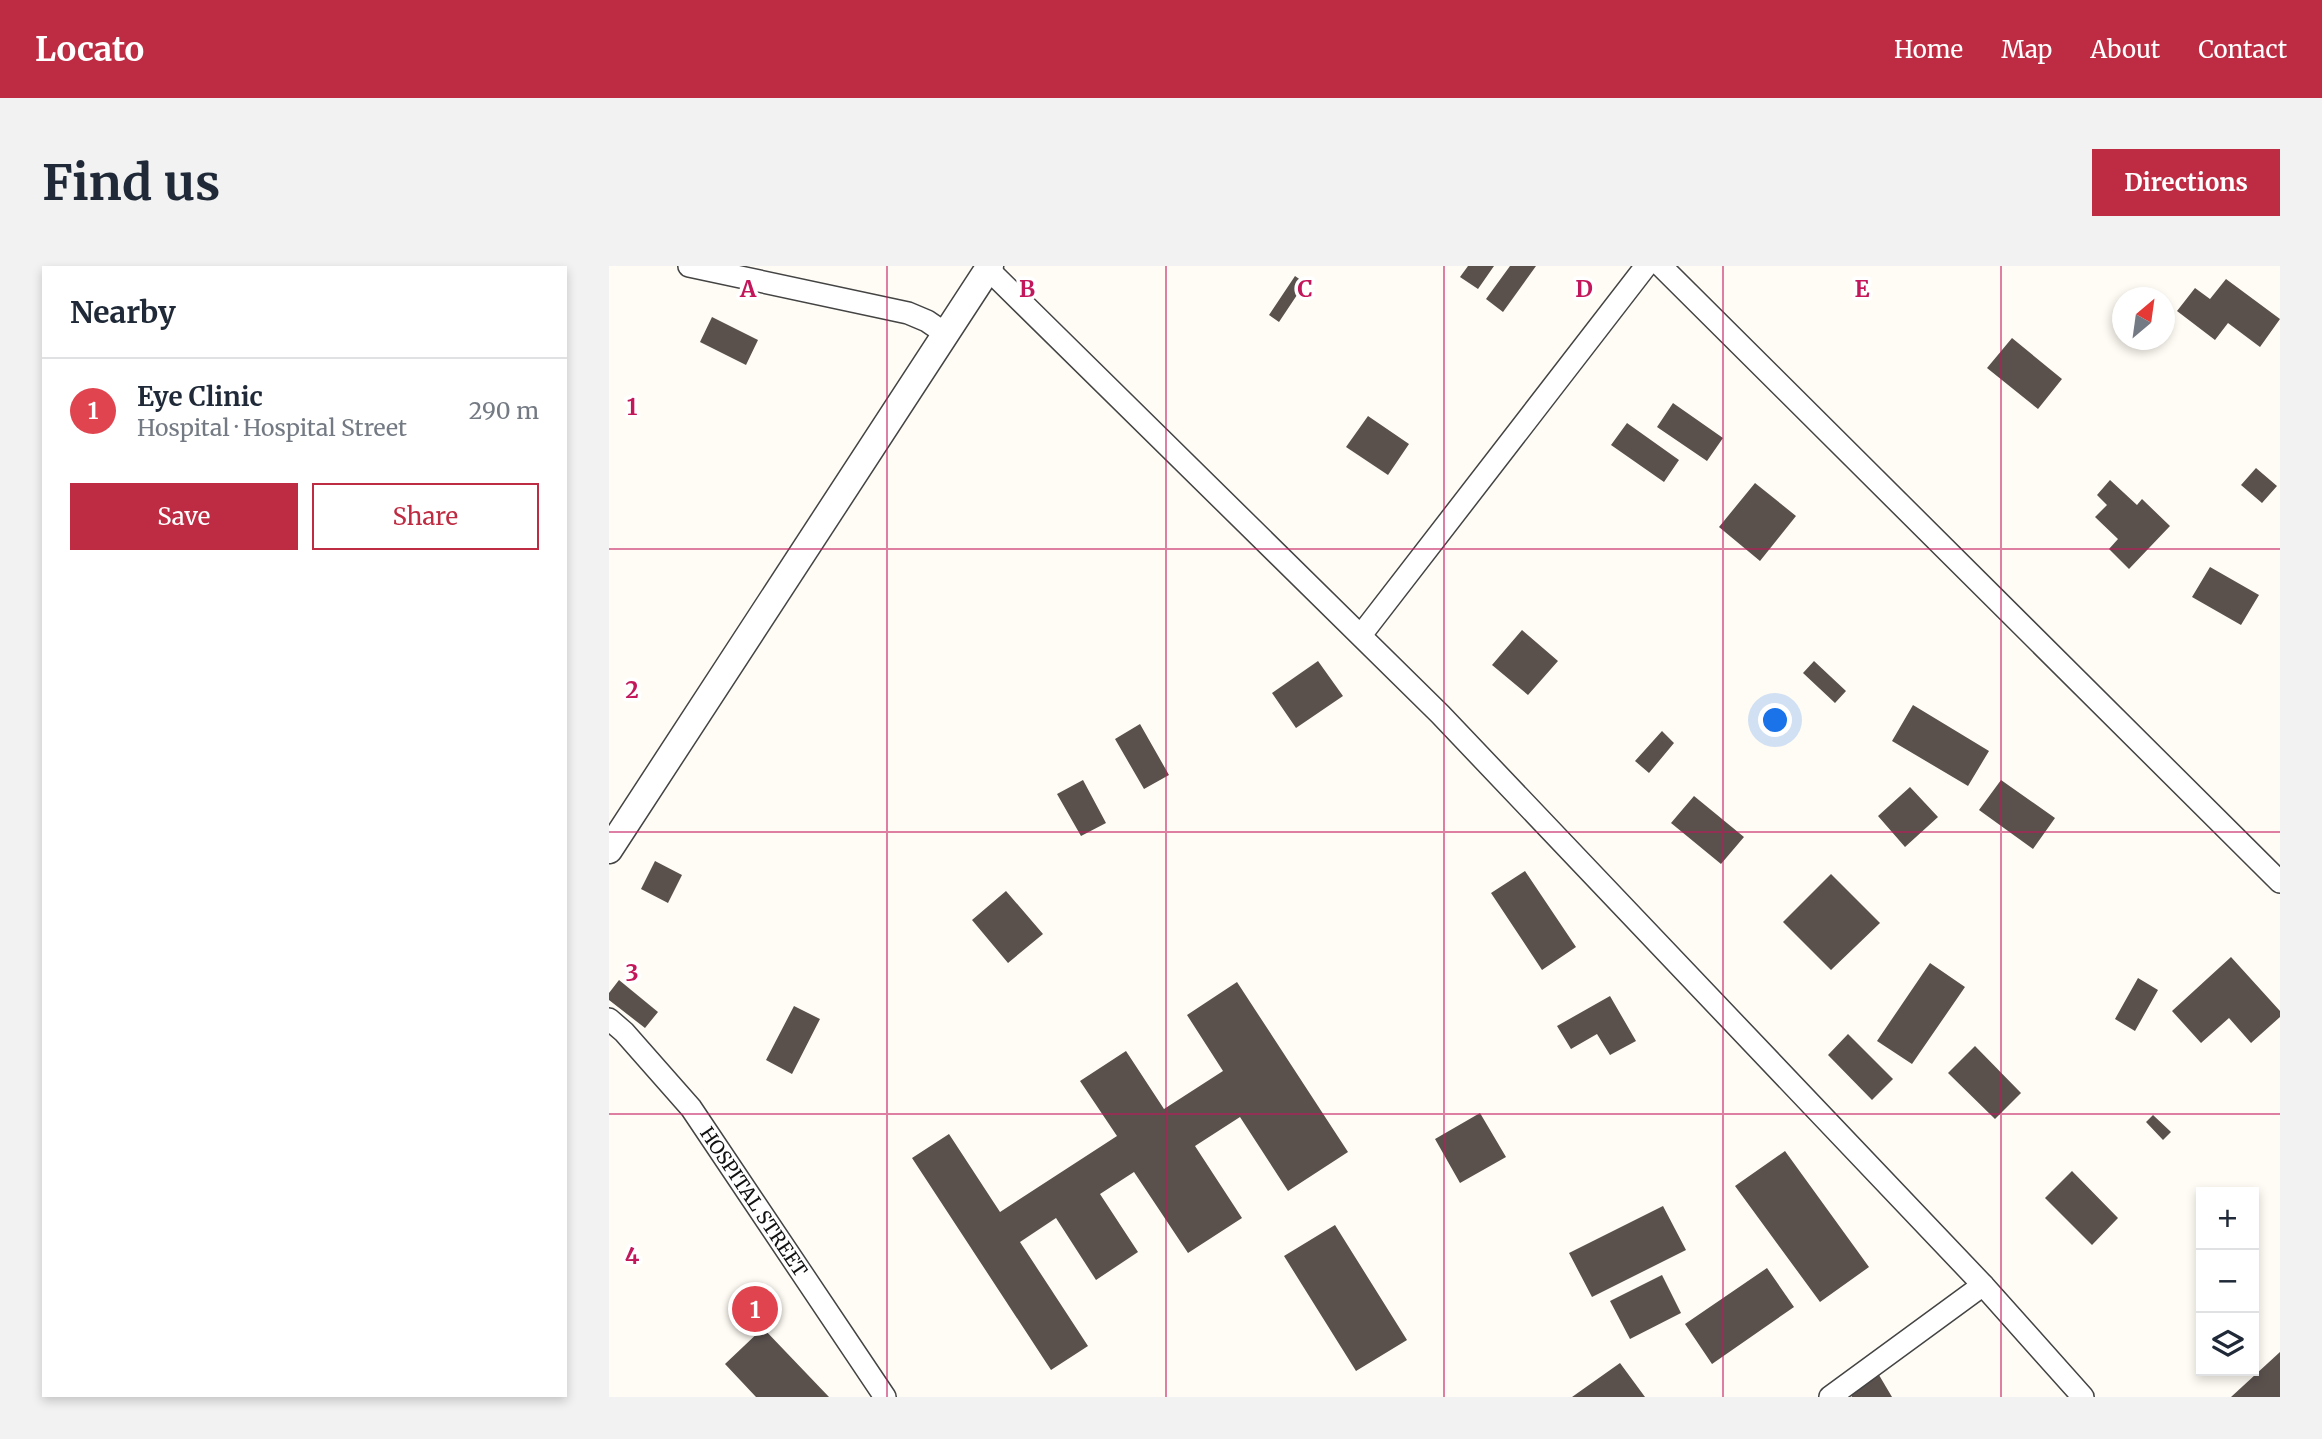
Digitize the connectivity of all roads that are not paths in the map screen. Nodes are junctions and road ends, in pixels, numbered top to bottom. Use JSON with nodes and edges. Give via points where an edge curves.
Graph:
{"nodes":[{"id":1,"x":689,"y":266,"type":"edge"},
{"id":2,"x":1646,"y":266,"type":"edge"},
{"id":3,"x":1661,"y":266,"type":"edge"},
{"id":4,"x":989,"y":268,"type":"edge"},
{"id":5,"x":946,"y":334,"type":"junction"},
{"id":6,"x":1361,"y":635,"type":"junction"},
{"id":7,"x":609,"y":850,"type":"edge"},
{"id":8,"x":2280,"y":882,"type":"edge"},
{"id":9,"x":609,"y":1019,"type":"edge"},
{"id":10,"x":1983,"y":1285,"type":"junction"},
{"id":11,"x":885,"y":1397,"type":"edge"},
{"id":12,"x":1830,"y":1397,"type":"edge"},
{"id":13,"x":2083,"y":1397,"type":"edge"}],
"edges":[{"from":1,"to":5,"type":"street","via":[[908,313]]},
{"from":2,"to":6,"type":"street"},
{"from":3,"to":8,"type":"street"},
{"from":4,"to":5,"type":"street"},
{"from":4,"to":6,"type":"street"},
{"from":5,"to":7,"type":"street"},
{"from":6,"to":10,"type":"street"},
{"from":9,"to":11,"type":"street","name":"HOSPITAL STREET","via":[[691,1108]]},
{"from":10,"to":12,"type":"street"},
{"from":10,"to":13,"type":"street"}]}
